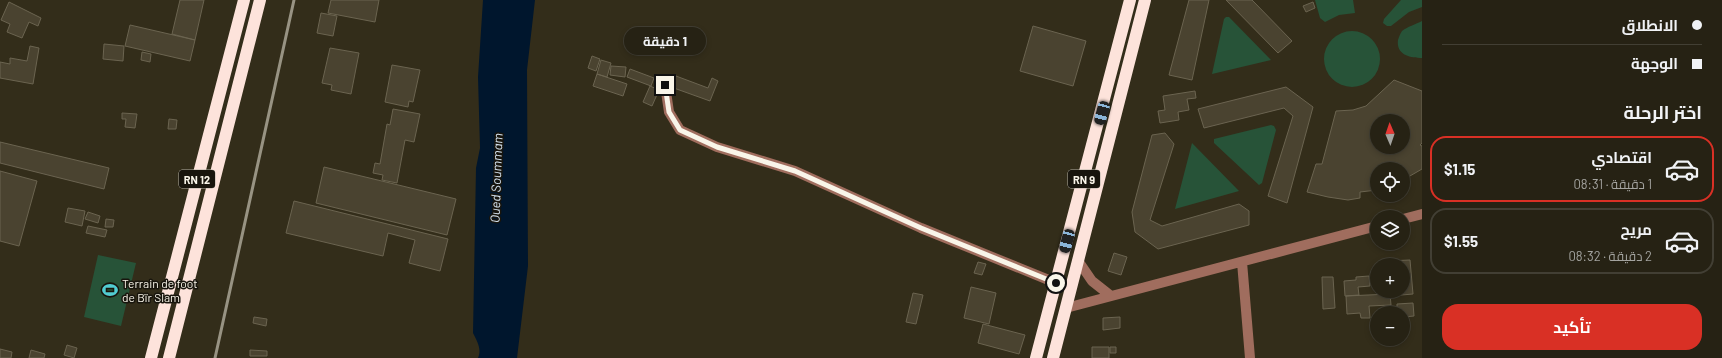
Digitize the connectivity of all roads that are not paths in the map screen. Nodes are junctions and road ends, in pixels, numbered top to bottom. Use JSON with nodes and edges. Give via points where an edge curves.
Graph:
{"nodes":[{"id":1,"x":244,"y":0,"type":"edge"},
{"id":2,"x":260,"y":0,"type":"edge"},
{"id":3,"x":1130,"y":0,"type":"edge"},
{"id":4,"x":1146,"y":0,"type":"edge"},
{"id":5,"x":665,"y":85,"type":"dead end"},
{"id":6,"x":1422,"y":214,"type":"edge"},
{"id":7,"x":1410,"y":217,"type":"edge"},
{"id":8,"x":1370,"y":228,"type":"edge"},
{"id":9,"x":1078,"y":262,"type":"junction"},
{"id":10,"x":1242,"y":262,"type":"junction"},
{"id":11,"x":1056,"y":283,"type":"junction"},
{"id":12,"x":1111,"y":296,"type":"junction"},
{"id":13,"x":1066,"y":308,"type":"junction"},
{"id":14,"x":151,"y":358,"type":"edge"},
{"id":15,"x":169,"y":358,"type":"edge"},
{"id":16,"x":1036,"y":358,"type":"edge"},
{"id":17,"x":1053,"y":358,"type":"edge"},
{"id":18,"x":1250,"y":358,"type":"edge"}],
"edges":[{"from":1,"to":14,"type":"highway","number":"RN 12"},
{"from":2,"to":15,"type":"highway","number":"RN 12"},
{"from":3,"to":11,"type":"highway","number":"RN 9"},
{"from":4,"to":9,"type":"highway","number":"RN 9"},
{"from":5,"to":11,"type":"street","via":[[669,112],[680,130],[717,147],[795,171],[921,228]]},
{"from":6,"to":7,"type":"street"},
{"from":8,"to":10,"type":"street"},
{"from":9,"to":12,"type":"street","via":[[1092,281]]},
{"from":9,"to":13,"type":"highway","number":"RN 9"},
{"from":10,"to":12,"type":"street"},
{"from":10,"to":18,"type":"street"},
{"from":11,"to":16,"type":"highway","number":"RN 9"},
{"from":12,"to":13,"type":"street"},
{"from":13,"to":17,"type":"highway","number":"RN 9"}]}
